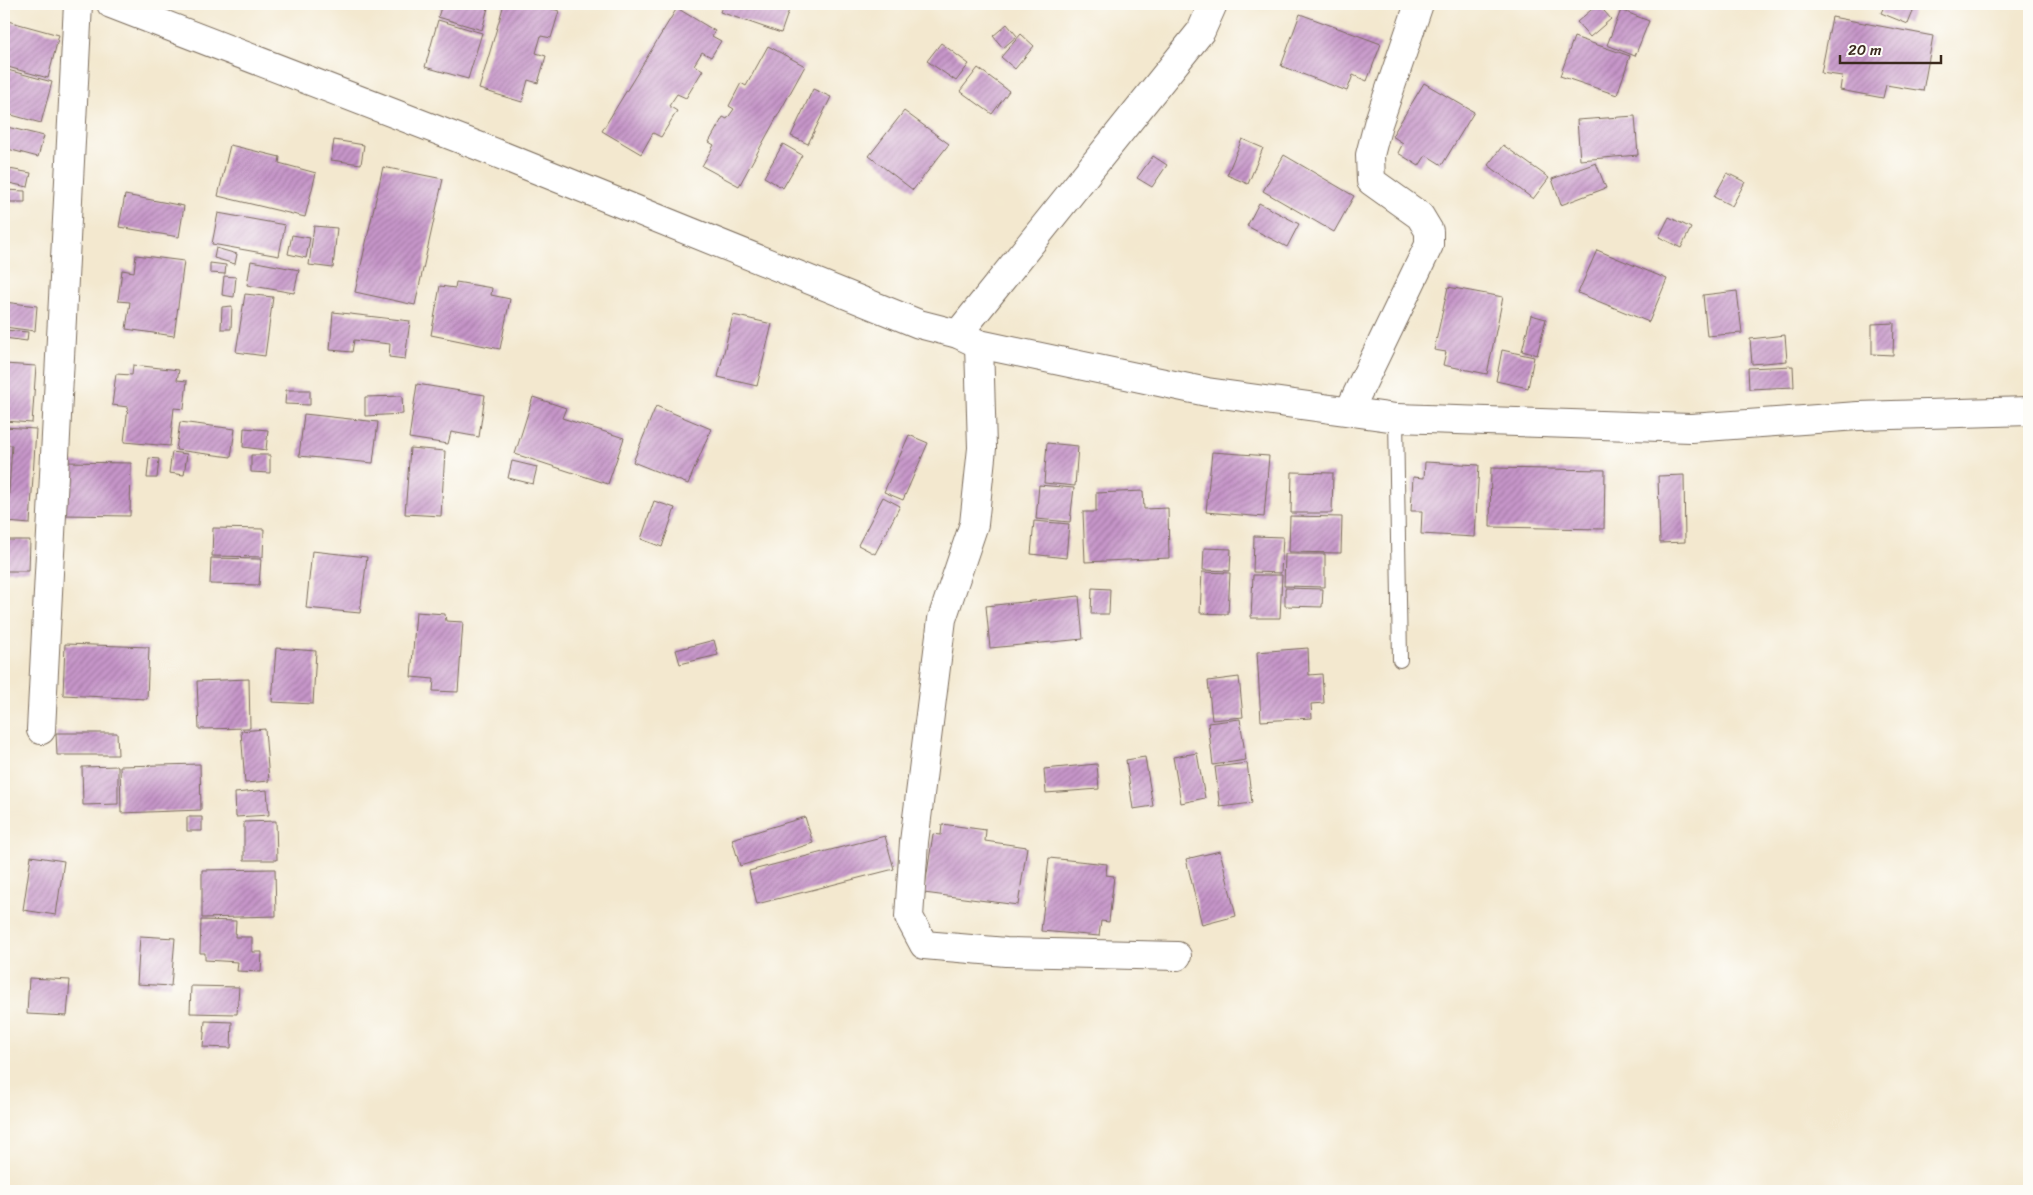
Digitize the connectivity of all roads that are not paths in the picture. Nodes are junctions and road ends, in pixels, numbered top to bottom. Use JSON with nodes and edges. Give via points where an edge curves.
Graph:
{"nodes":[{"id":1,"x":78,"y":4,"type":"edge"},
{"id":2,"x":111,"y":4,"type":"edge"},
{"id":3,"x":1213,"y":4,"type":"edge"},
{"id":4,"x":1418,"y":4,"type":"edge"},
{"id":5,"x":968,"y":339,"type":"junction"},
{"id":6,"x":1349,"y":412,"type":"junction"},
{"id":7,"x":2029,"y":412,"type":"edge"},
{"id":8,"x":1396,"y":418,"type":"junction"},
{"id":9,"x":1400,"y":660,"type":"dead end"},
{"id":10,"x":41,"y":730,"type":"dead end"},
{"id":11,"x":1177,"y":956,"type":"dead end"}],
"edges":[{"from":1,"to":10,"type":"street"},
{"from":2,"to":5,"type":"street","via":[[482,147],[919,324]]},
{"from":3,"to":5,"type":"street","via":[[1201,31]]},
{"from":4,"to":6,"type":"street","via":[[1378,124],[1370,155],[1371,181],[1420,216],[1429,231],[1429,245]]},
{"from":5,"to":6,"type":"street","via":[[1207,392]]},
{"from":5,"to":11,"type":"street","via":[[982,448],[974,524],[942,620],[914,842],[909,917],[924,945],[1006,952]]},
{"from":6,"to":8,"type":"street"},
{"from":7,"to":8,"type":"street","via":[[1858,416],[1691,428]]},
{"from":8,"to":9,"type":"lane"}]}
